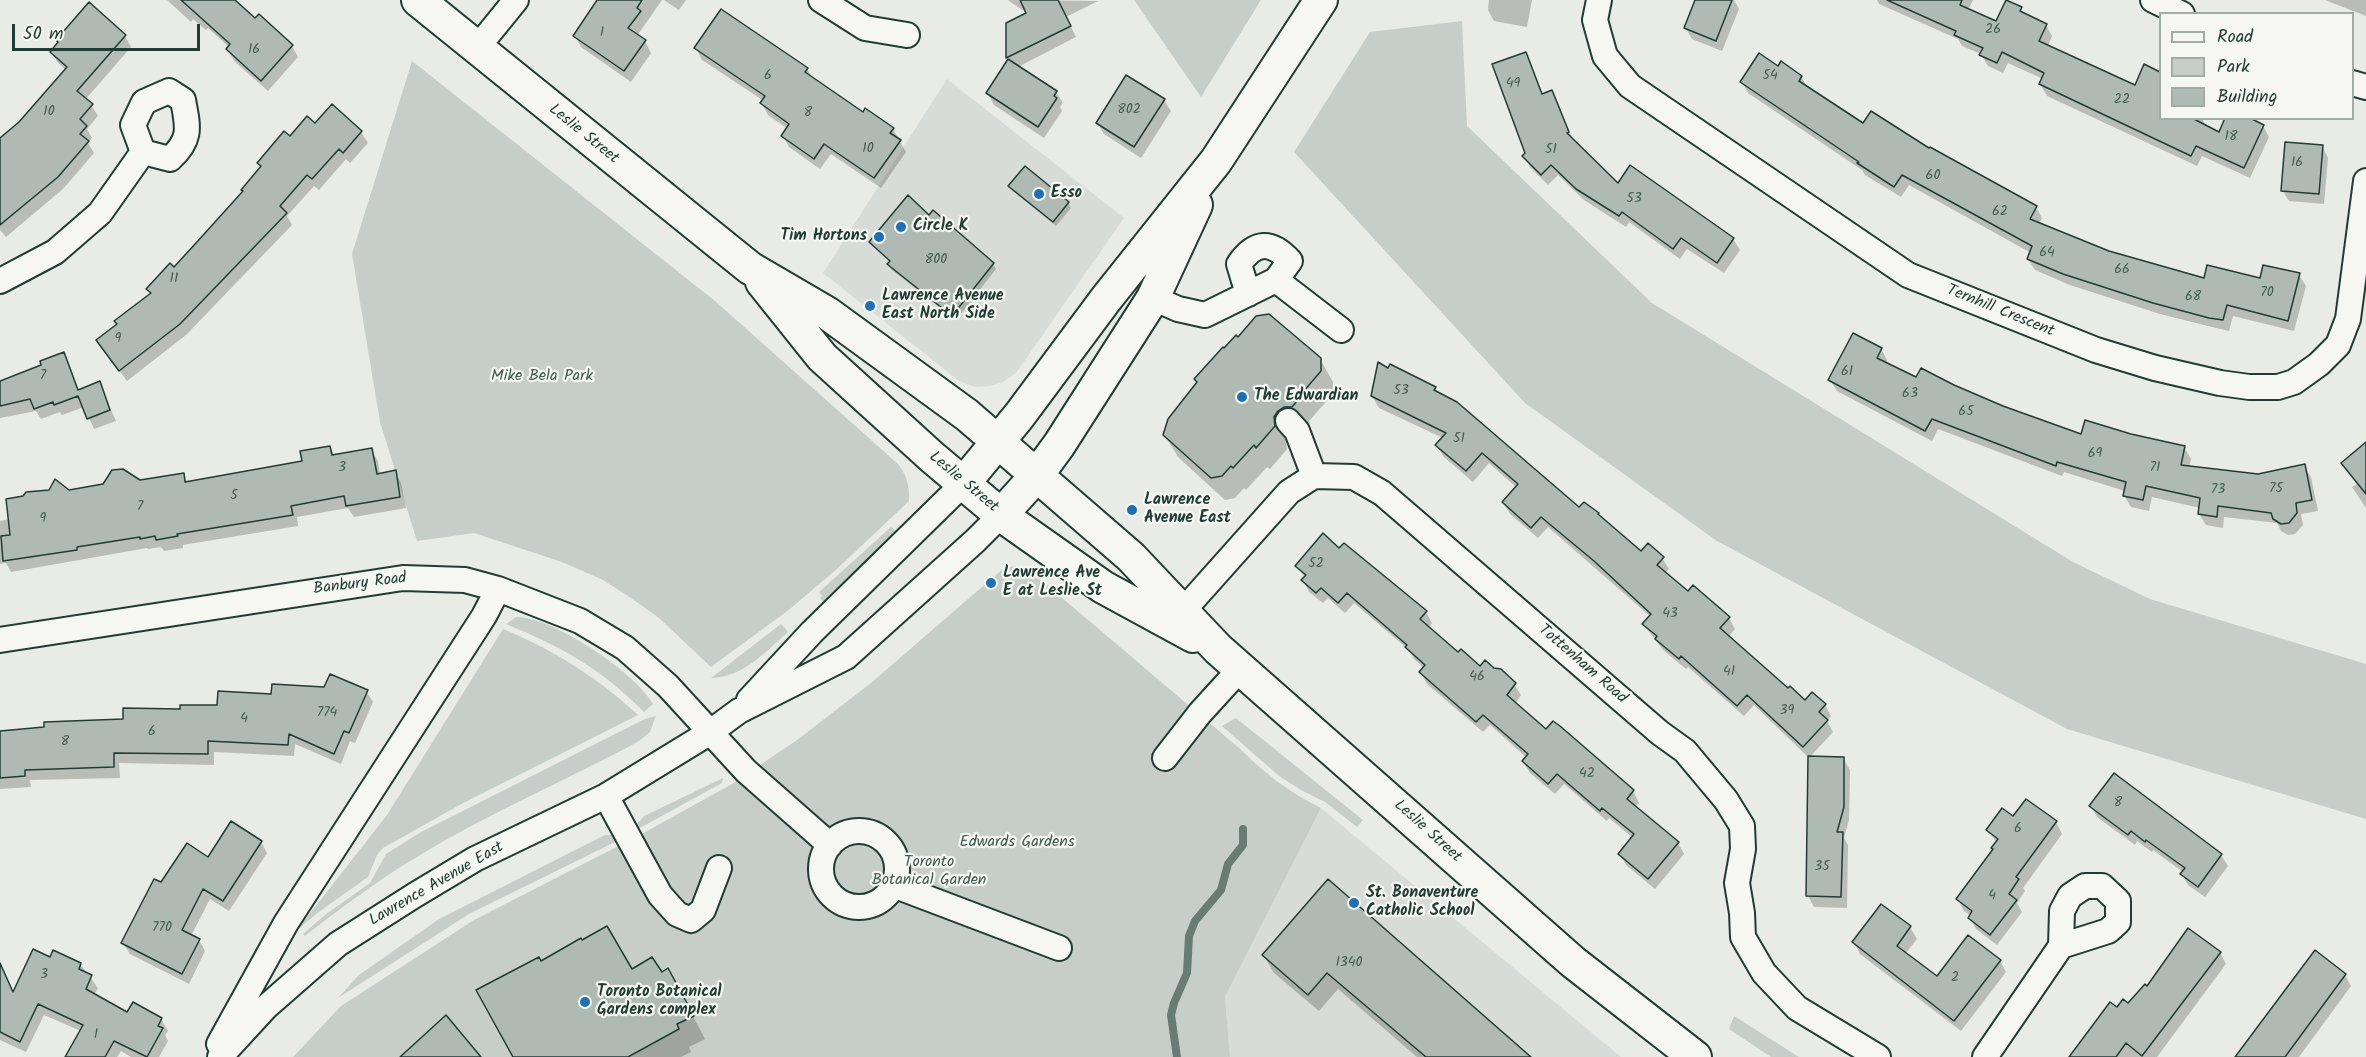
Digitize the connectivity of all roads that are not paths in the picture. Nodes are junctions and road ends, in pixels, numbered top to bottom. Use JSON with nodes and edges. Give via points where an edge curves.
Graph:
{"nodes":[{"id":1,"x":418,"y":0,"type":"edge"},
{"id":2,"x":516,"y":0,"type":"edge"},
{"id":3,"x":821,"y":0,"type":"edge"},
{"id":4,"x":1321,"y":0,"type":"edge"},
{"id":5,"x":1599,"y":0,"type":"edge"},
{"id":6,"x":2153,"y":0,"type":"edge"},
{"id":7,"x":2178,"y":12,"type":"edge"},
{"id":8,"x":907,"y":34,"type":"dead end"},
{"id":9,"x":477,"y":48,"type":"junction"},
{"id":10,"x":143,"y":152,"type":"dead end"},
{"id":11,"x":1216,"y":161,"type":"junction"},
{"id":12,"x":2366,"y":181,"type":"edge"},
{"id":13,"x":750,"y":268,"type":"junction"},
{"id":14,"x":1276,"y":280,"type":"junction"},
{"id":15,"x":0,"y":281,"type":"edge"},
{"id":16,"x":1248,"y":294,"type":"junction"},
{"id":17,"x":1154,"y":298,"type":"junction"},
{"id":18,"x":1341,"y":330,"type":"dead end"},
{"id":19,"x":1287,"y":421,"type":"dead end"},
{"id":20,"x":999,"y":442,"type":"junction"},
{"id":21,"x":1037,"y":475,"type":"junction"},
{"id":22,"x":1314,"y":476,"type":"junction"},
{"id":23,"x":963,"y":484,"type":"junction"},
{"id":24,"x":1001,"y":515,"type":"junction"},
{"id":25,"x":498,"y":588,"type":"junction"},
{"id":26,"x":1182,"y":612,"type":"junction"},
{"id":27,"x":0,"y":640,"type":"edge"},
{"id":28,"x":1229,"y":658,"type":"junction"},
{"id":29,"x":740,"y":711,"type":"junction"},
{"id":30,"x":709,"y":733,"type":"junction"},
{"id":31,"x":1165,"y":758,"type":"dead end"},
{"id":32,"x":606,"y":796,"type":"junction"},
{"id":33,"x":830,"y":845,"type":"junction"},
{"id":34,"x":719,"y":868,"type":"dead end"},
{"id":35,"x":893,"y":885,"type":"junction"},
{"id":36,"x":2061,"y":946,"type":"dead end"},
{"id":37,"x":1059,"y":948,"type":"dead end"},
{"id":38,"x":212,"y":1057,"type":"edge"},
{"id":39,"x":220,"y":1057,"type":"edge"},
{"id":40,"x":1695,"y":1057,"type":"edge"},
{"id":41,"x":1878,"y":1057,"type":"edge"},
{"id":42,"x":1985,"y":1057,"type":"edge"}],
"edges":[{"from":1,"to":9,"type":"main road","name":"Leslie Street"},
{"from":2,"to":9,"type":"street"},
{"from":3,"to":8,"type":"street","via":[[865,28]]},
{"from":4,"to":11,"type":"main road","name":"Lawrence Avenue East"},
{"from":5,"to":12,"type":"street","name":"Ternhill Crescent","via":[[1595,20],[1605,56],[1630,86],[1908,275],[2096,350],[2155,369],[2220,383],[2278,387],[2294,382],[2319,364],[2338,345],[2348,319]]},
{"from":6,"to":7,"type":"street"},
{"from":9,"to":13,"type":"main road","name":"Leslie Street"},
{"from":10,"to":15,"type":"street","via":[[100,213],[55,252]]},
{"from":11,"to":17,"type":"main road","name":"Lawrence Avenue East"},
{"from":11,"to":20,"type":"main road","name":"Lawrence Avenue East"},
{"from":13,"to":20,"type":"main road","name":"Leslie Street","via":[[836,319]]},
{"from":13,"to":23,"type":"main road","name":"Leslie Street","via":[[822,357]]},
{"from":14,"to":16,"type":"street"},
{"from":14,"to":16,"type":"street","via":[[1290,261],[1281,251],[1265,245],[1249,250],[1239,264]]},
{"from":14,"to":18,"type":"street"},
{"from":16,"to":17,"type":"street","via":[[1205,315]]},
{"from":17,"to":21,"type":"main road","name":"Lawrence Avenue East"},
{"from":19,"to":22,"type":"street","via":[[1297,431]]},
{"from":20,"to":21,"type":"main road","name":"Leslie Street"},
{"from":20,"to":23,"type":"main road","name":"Lawrence Avenue East"},
{"from":21,"to":24,"type":"main road","name":"Lawrence Avenue East"},
{"from":21,"to":26,"type":"main road","name":"Leslie Street","via":[[1131,557]]},
{"from":22,"to":26,"type":"street","via":[[1289,492]]},
{"from":22,"to":41,"type":"street","name":"Tottenham Road","via":[[1354,477],[1382,493],[1685,751],[1742,826],[1737,884],[1743,937],[1764,974],[1797,1008]]},
{"from":23,"to":24,"type":"main road","name":"Leslie Street"},
{"from":23,"to":29,"type":"street","name":"Lawrence Avenue East","via":[[812,632]]},
{"from":24,"to":28,"type":"main road","name":"Leslie Street","via":[[1103,587]]},
{"from":24,"to":29,"type":"street","name":"Lawrence Avenue East","via":[[846,657]]},
{"from":25,"to":27,"type":"street","name":"Banbury Road","via":[[465,580],[403,578]]},
{"from":25,"to":30,"type":"street","name":"Banbury Road","via":[[580,621],[626,648],[668,686]]},
{"from":25,"to":38,"type":"street","via":[[484,616],[286,923]]},
{"from":26,"to":28,"type":"main road","name":"Leslie Street"},
{"from":28,"to":31,"type":"street","via":[[1200,712]]},
{"from":28,"to":40,"type":"main road","name":"Leslie Street","via":[[1573,962]]},
{"from":29,"to":30,"type":"street","name":"Lawrence Avenue East"},
{"from":30,"to":32,"type":"street","name":"Lawrence Avenue East"},
{"from":30,"to":33,"type":"street","name":"Banbury Road"},
{"from":32,"to":34,"type":"street","via":[[657,891],[681,917],[691,920],[700,914]]},
{"from":32,"to":39,"type":"street","name":"Lawrence Avenue East","via":[[475,859],[338,944],[266,1007]]},
{"from":33,"to":35,"type":"street","via":[[849,833],[861,831],[883,840],[896,861]]},
{"from":33,"to":35,"type":"street","via":[[821,872],[827,890],[843,904],[855,907],[878,902]]},
{"from":35,"to":37,"type":"street"},
{"from":36,"to":42,"type":"street"}]}
